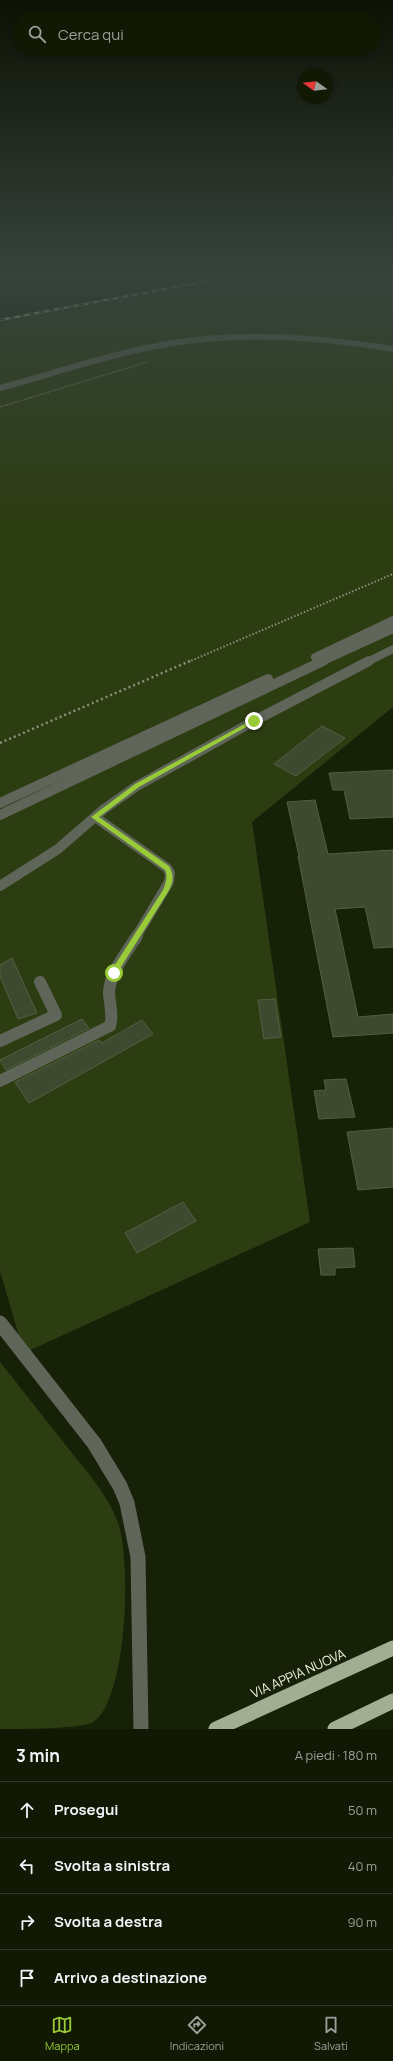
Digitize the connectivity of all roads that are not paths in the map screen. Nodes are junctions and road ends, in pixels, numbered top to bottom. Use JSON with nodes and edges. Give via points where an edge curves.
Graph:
{"nodes":[{"id":1,"x":114,"y":358,"type":"edge"},
{"id":2,"x":0,"y":388,"type":"edge"},
{"id":3,"x":393,"y":620,"type":"edge"},
{"id":4,"x":393,"y":629,"type":"edge"},
{"id":5,"x":393,"y":649,"type":"edge"},
{"id":6,"x":0,"y":803,"type":"edge"},
{"id":7,"x":0,"y":815,"type":"edge"},
{"id":8,"x":95,"y":817,"type":"junction"},
{"id":9,"x":0,"y":886,"type":"edge"},
{"id":10,"x":40,"y":982,"type":"dead end"},
{"id":11,"x":0,"y":1041,"type":"edge"},
{"id":12,"x":0,"y":1081,"type":"edge"},
{"id":13,"x":0,"y":1323,"type":"edge"},
{"id":14,"x":393,"y":1648,"type":"edge"},
{"id":15,"x":393,"y":1701,"type":"edge"},
{"id":16,"x":141,"y":1729,"type":"edge"},
{"id":17,"x":216,"y":1729,"type":"edge"},
{"id":18,"x":335,"y":1729,"type":"edge"}],
"edges":[{"from":1,"to":2,"type":"lane"},
{"from":3,"to":6,"type":"lane"},
{"from":4,"to":7,"type":"lane"},
{"from":5,"to":8,"type":"lane","via":[[254,721],[137,786]]},
{"from":8,"to":9,"type":"lane","via":[[58,849]]},
{"from":8,"to":12,"type":"lane","via":[[167,868],[170,873],[169,882],[114,973],[109,991],[112,1022],[110,1026]]},
{"from":10,"to":11,"type":"lane","via":[[56,1015]]},
{"from":13,"to":16,"type":"lane","via":[[101,1452],[127,1503],[138,1557]]},
{"from":14,"to":17,"type":"main road","name":"VIA APPIA NUOVA"},
{"from":15,"to":18,"type":"main road"}]}
